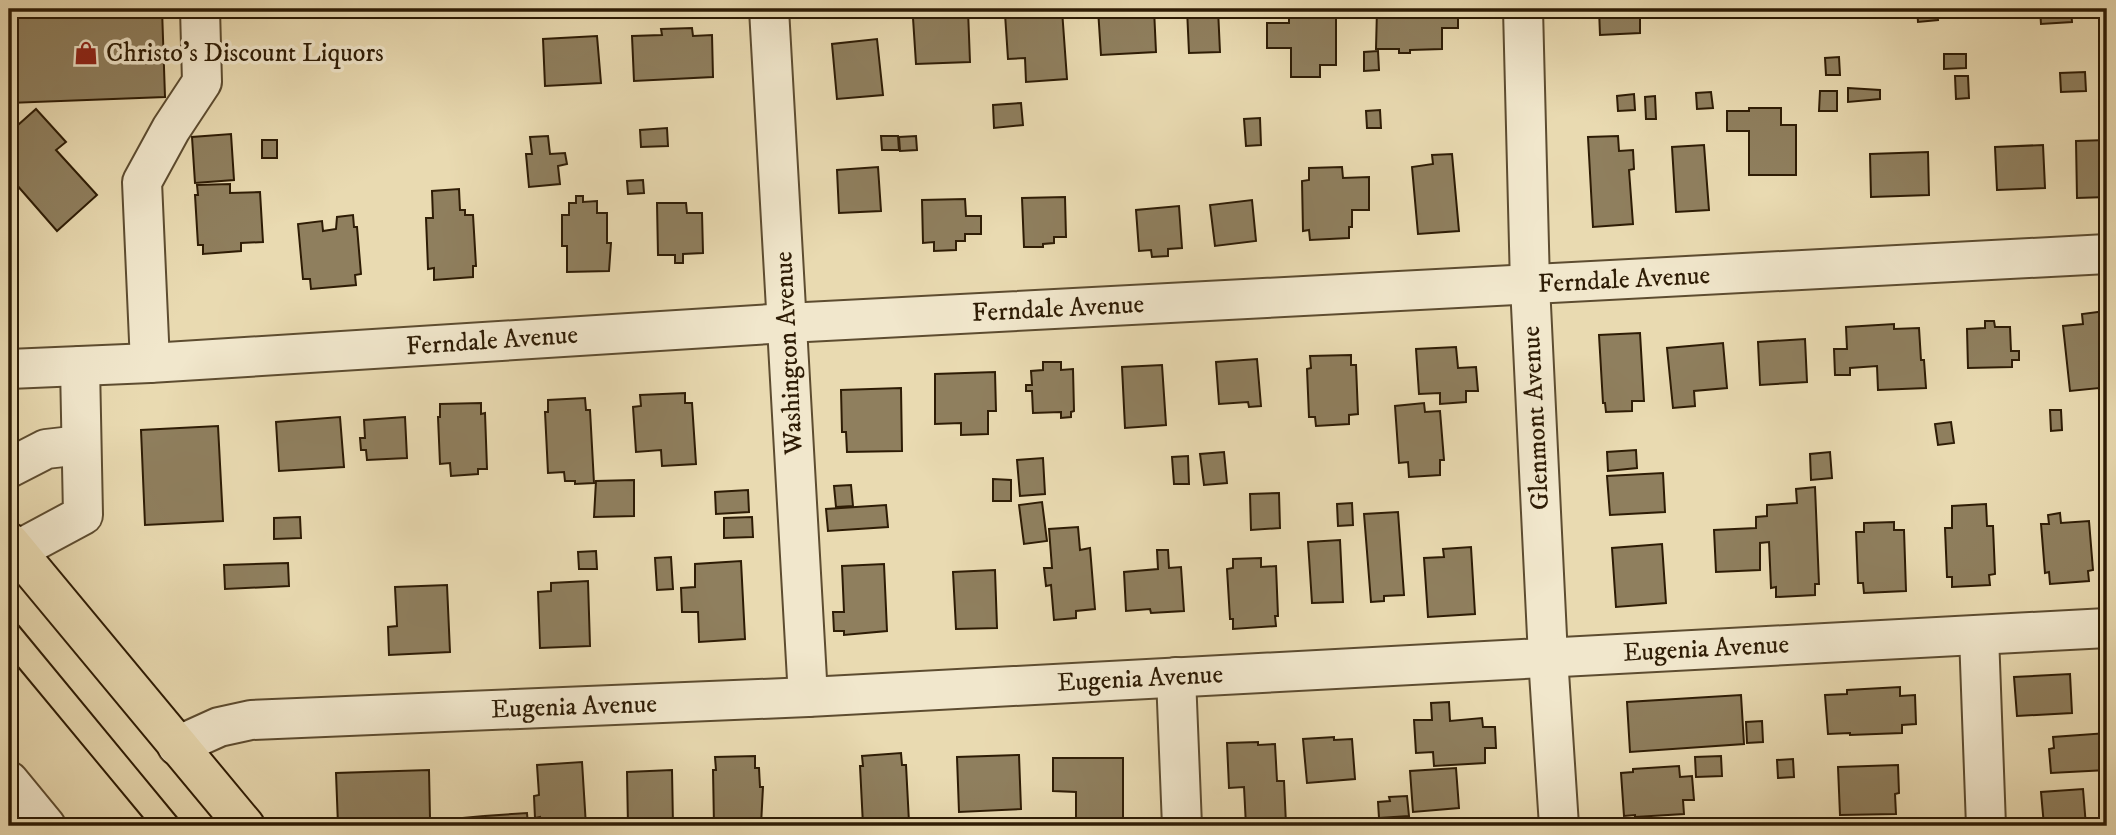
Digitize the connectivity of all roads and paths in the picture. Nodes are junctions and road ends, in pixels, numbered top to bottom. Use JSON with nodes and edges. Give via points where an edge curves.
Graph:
{"nodes":[{"id":1,"x":200,"y":9,"type":"edge"},
{"id":2,"x":769,"y":9,"type":"edge"},
{"id":3,"x":1524,"y":9,"type":"edge"},
{"id":4,"x":2107,"y":254,"type":"edge"},
{"id":5,"x":1530,"y":285,"type":"junction"},
{"id":6,"x":787,"y":323,"type":"junction"},
{"id":7,"x":150,"y":363,"type":"junction"},
{"id":8,"x":80,"y":366,"type":"junction"},
{"id":9,"x":9,"y":369,"type":"edge"},
{"id":10,"x":82,"y":444,"type":"junction"},
{"id":11,"x":9,"y":468,"type":"edge"},
{"id":12,"x":12,"y":547,"type":"edge"},
{"id":13,"x":2107,"y":628,"type":"edge"},
{"id":14,"x":1979,"y":635,"type":"junction"},
{"id":15,"x":1548,"y":657,"type":"junction"},
{"id":16,"x":1176,"y":677,"type":"junction"},
{"id":17,"x":808,"y":697,"type":"junction"},
{"id":18,"x":177,"y":746,"type":"junction"},
{"id":19,"x":9,"y":781,"type":"edge"},
{"id":20,"x":46,"y":826,"type":"edge"},
{"id":21,"x":245,"y":826,"type":"edge"},
{"id":22,"x":1182,"y":826,"type":"edge"},
{"id":23,"x":1559,"y":826,"type":"edge"},
{"id":24,"x":1986,"y":826,"type":"edge"}],
"edges":[{"from":1,"to":7,"type":"street","via":[[202,82],[142,182]]},
{"from":2,"to":6,"type":"street","name":"Washington Avenue"},
{"from":3,"to":5,"type":"street","name":"Glenmont Avenue"},
{"from":4,"to":5,"type":"street","name":"Ferndale Avenue"},
{"from":5,"to":6,"type":"street","name":"Ferndale Avenue"},
{"from":5,"to":15,"type":"street","name":"Glenmont Avenue"},
{"from":6,"to":7,"type":"street","name":"Ferndale Avenue"},
{"from":6,"to":17,"type":"street","name":"Washington Avenue"},
{"from":7,"to":8,"type":"street","name":"Ferndale Avenue"},
{"from":8,"to":9,"type":"street","name":"Ferndale Avenue"},
{"from":8,"to":10,"type":"street"},
{"from":10,"to":11,"type":"street","via":[[46,449]]},
{"from":10,"to":12,"type":"street","via":[[83,514]]},
{"from":12,"to":18,"type":"main road"},
{"from":13,"to":14,"type":"street","name":"Eugenia Avenue"},
{"from":14,"to":15,"type":"street","name":"Eugenia Avenue"},
{"from":14,"to":24,"type":"street"},
{"from":15,"to":16,"type":"street","name":"Eugenia Avenue"},
{"from":15,"to":23,"type":"street","name":"Glenmont Avenue"},
{"from":16,"to":17,"type":"street","name":"Eugenia Avenue"},
{"from":16,"to":22,"type":"street"},
{"from":17,"to":18,"type":"street","name":"Eugenia Avenue","via":[[251,720],[219,727]]},
{"from":18,"to":21,"type":"main road"},
{"from":19,"to":20,"type":"street"}]}
